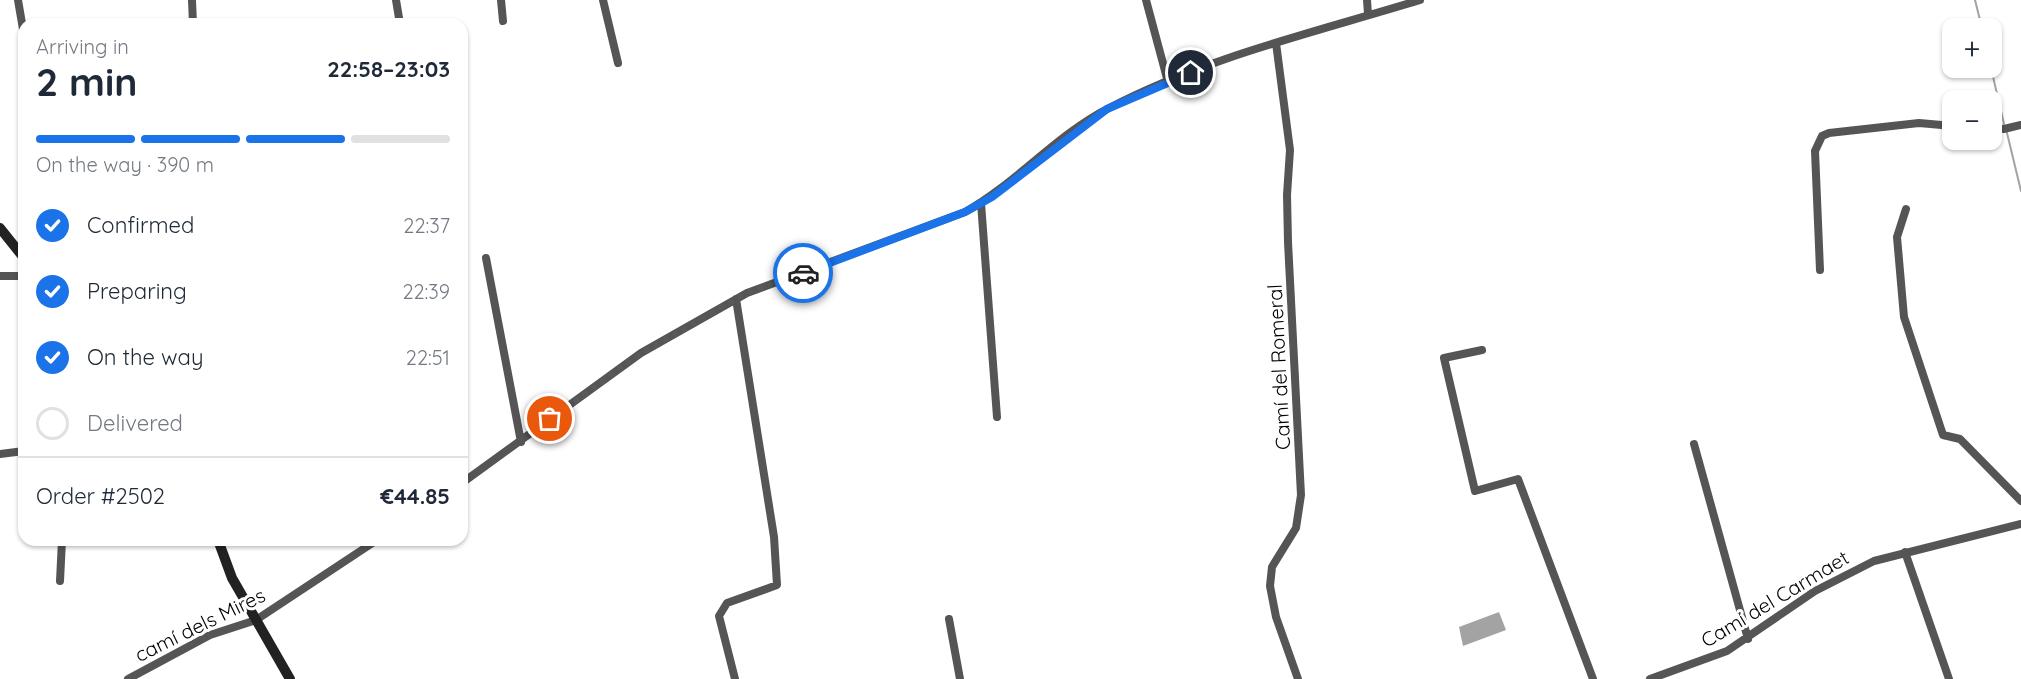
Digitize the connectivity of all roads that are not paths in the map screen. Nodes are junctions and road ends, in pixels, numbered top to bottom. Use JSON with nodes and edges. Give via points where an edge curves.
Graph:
{"nodes":[{"id":1,"x":18,"y":0,"type":"edge"},
{"id":2,"x":192,"y":0,"type":"edge"},
{"id":3,"x":396,"y":0,"type":"edge"},
{"id":4,"x":501,"y":0,"type":"edge"},
{"id":5,"x":603,"y":0,"type":"edge"},
{"id":6,"x":1146,"y":0,"type":"edge"},
{"id":7,"x":1367,"y":0,"type":"edge"},
{"id":8,"x":1420,"y":0,"type":"edge"},
{"id":9,"x":1368,"y":14,"type":"junction"},
{"id":10,"x":21,"y":18,"type":"edge"},
{"id":11,"x":193,"y":18,"type":"edge"},
{"id":12,"x":399,"y":18,"type":"edge"},
{"id":13,"x":503,"y":21,"type":"dead end"},
{"id":14,"x":1276,"y":43,"type":"junction"},
{"id":15,"x":618,"y":63,"type":"dead end"},
{"id":16,"x":1168,"y":82,"type":"junction"},
{"id":17,"x":1942,"y":125,"type":"edge"},
{"id":18,"x":2021,"y":125,"type":"edge"},
{"id":19,"x":2002,"y":128,"type":"edge"},
{"id":20,"x":981,"y":203,"type":"junction"},
{"id":21,"x":1906,"y":209,"type":"dead end"},
{"id":22,"x":0,"y":228,"type":"edge"},
{"id":23,"x":18,"y":250,"type":"edge"},
{"id":24,"x":486,"y":258,"type":"dead end"},
{"id":25,"x":1820,"y":270,"type":"dead end"},
{"id":26,"x":0,"y":276,"type":"edge"},
{"id":27,"x":18,"y":276,"type":"edge"},
{"id":28,"x":736,"y":299,"type":"junction"},
{"id":29,"x":1482,"y":350,"type":"dead end"},
{"id":30,"x":997,"y":417,"type":"dead end"},
{"id":31,"x":521,"y":442,"type":"junction"},
{"id":32,"x":1694,"y":444,"type":"dead end"},
{"id":33,"x":18,"y":452,"type":"edge"},
{"id":34,"x":0,"y":454,"type":"edge"},
{"id":35,"x":468,"y":479,"type":"edge"},
{"id":36,"x":2021,"y":501,"type":"edge"},
{"id":37,"x":2021,"y":524,"type":"edge"},
{"id":38,"x":62,"y":546,"type":"edge"},
{"id":39,"x":221,"y":546,"type":"edge"},
{"id":40,"x":368,"y":546,"type":"edge"},
{"id":41,"x":1905,"y":552,"type":"junction"},
{"id":42,"x":60,"y":581,"type":"dead end"},
{"id":43,"x":949,"y":619,"type":"dead end"},
{"id":44,"x":255,"y":620,"type":"junction"},
{"id":45,"x":1748,"y":639,"type":"junction"},
{"id":46,"x":128,"y":679,"type":"edge"},
{"id":47,"x":290,"y":679,"type":"edge"},
{"id":48,"x":735,"y":679,"type":"edge"},
{"id":49,"x":960,"y":679,"type":"edge"},
{"id":50,"x":1298,"y":679,"type":"edge"},
{"id":51,"x":1593,"y":679,"type":"edge"},
{"id":52,"x":1650,"y":679,"type":"edge"},
{"id":53,"x":1949,"y":679,"type":"edge"}],
"edges":[{"from":1,"to":10,"type":"street"},
{"from":2,"to":11,"type":"street"},
{"from":3,"to":12,"type":"street"},
{"from":4,"to":13,"type":"street"},
{"from":5,"to":15,"type":"street"},
{"from":6,"to":16,"type":"street"},
{"from":7,"to":9,"type":"street"},
{"from":8,"to":9,"type":"street"},
{"from":9,"to":14,"type":"street"},
{"from":14,"to":16,"type":"street"},
{"from":14,"to":50,"type":"street","name":"Camí del Romeral","via":[[1290,150],[1288,242],[1301,495],[1296,528],[1272,567],[1270,586],[1276,617]]},
{"from":16,"to":20,"type":"street","via":[[1107,109]]},
{"from":17,"to":25,"type":"street","via":[[1919,123],[1822,136],[1815,151]]},
{"from":18,"to":19,"type":"street"},
{"from":20,"to":28,"type":"street","via":[[947,221]]},
{"from":20,"to":30,"type":"street"},
{"from":21,"to":36,"type":"street","via":[[1897,237],[1904,317],[1943,435],[1960,439]]},
{"from":22,"to":23,"type":"main road"},
{"from":24,"to":31,"type":"street"},
{"from":26,"to":27,"type":"street"},
{"from":28,"to":31,"type":"street","via":[[642,353]]},
{"from":28,"to":48,"type":"street","via":[[774,537],[777,585],[727,603],[719,616]]},
{"from":29,"to":51,"type":"street","via":[[1444,358],[1475,491],[1518,478]]},
{"from":31,"to":35,"type":"street"},
{"from":32,"to":45,"type":"street"},
{"from":33,"to":34,"type":"street"},
{"from":37,"to":41,"type":"street","name":"Camí del Carmaet"},
{"from":38,"to":42,"type":"street"},
{"from":39,"to":44,"type":"main road","via":[[232,578]]},
{"from":40,"to":44,"type":"street","name":"camí dels Mires"},
{"from":41,"to":45,"type":"street","name":"Camí del Carmaet","via":[[1874,561],[1815,591]]},
{"from":41,"to":53,"type":"street"},
{"from":43,"to":49,"type":"street"},
{"from":44,"to":46,"type":"street","name":"camí dels Mires","via":[[210,635]]},
{"from":44,"to":47,"type":"main road"},
{"from":45,"to":52,"type":"street","name":"Camí del Carmaet","via":[[1705,661]]}]}
